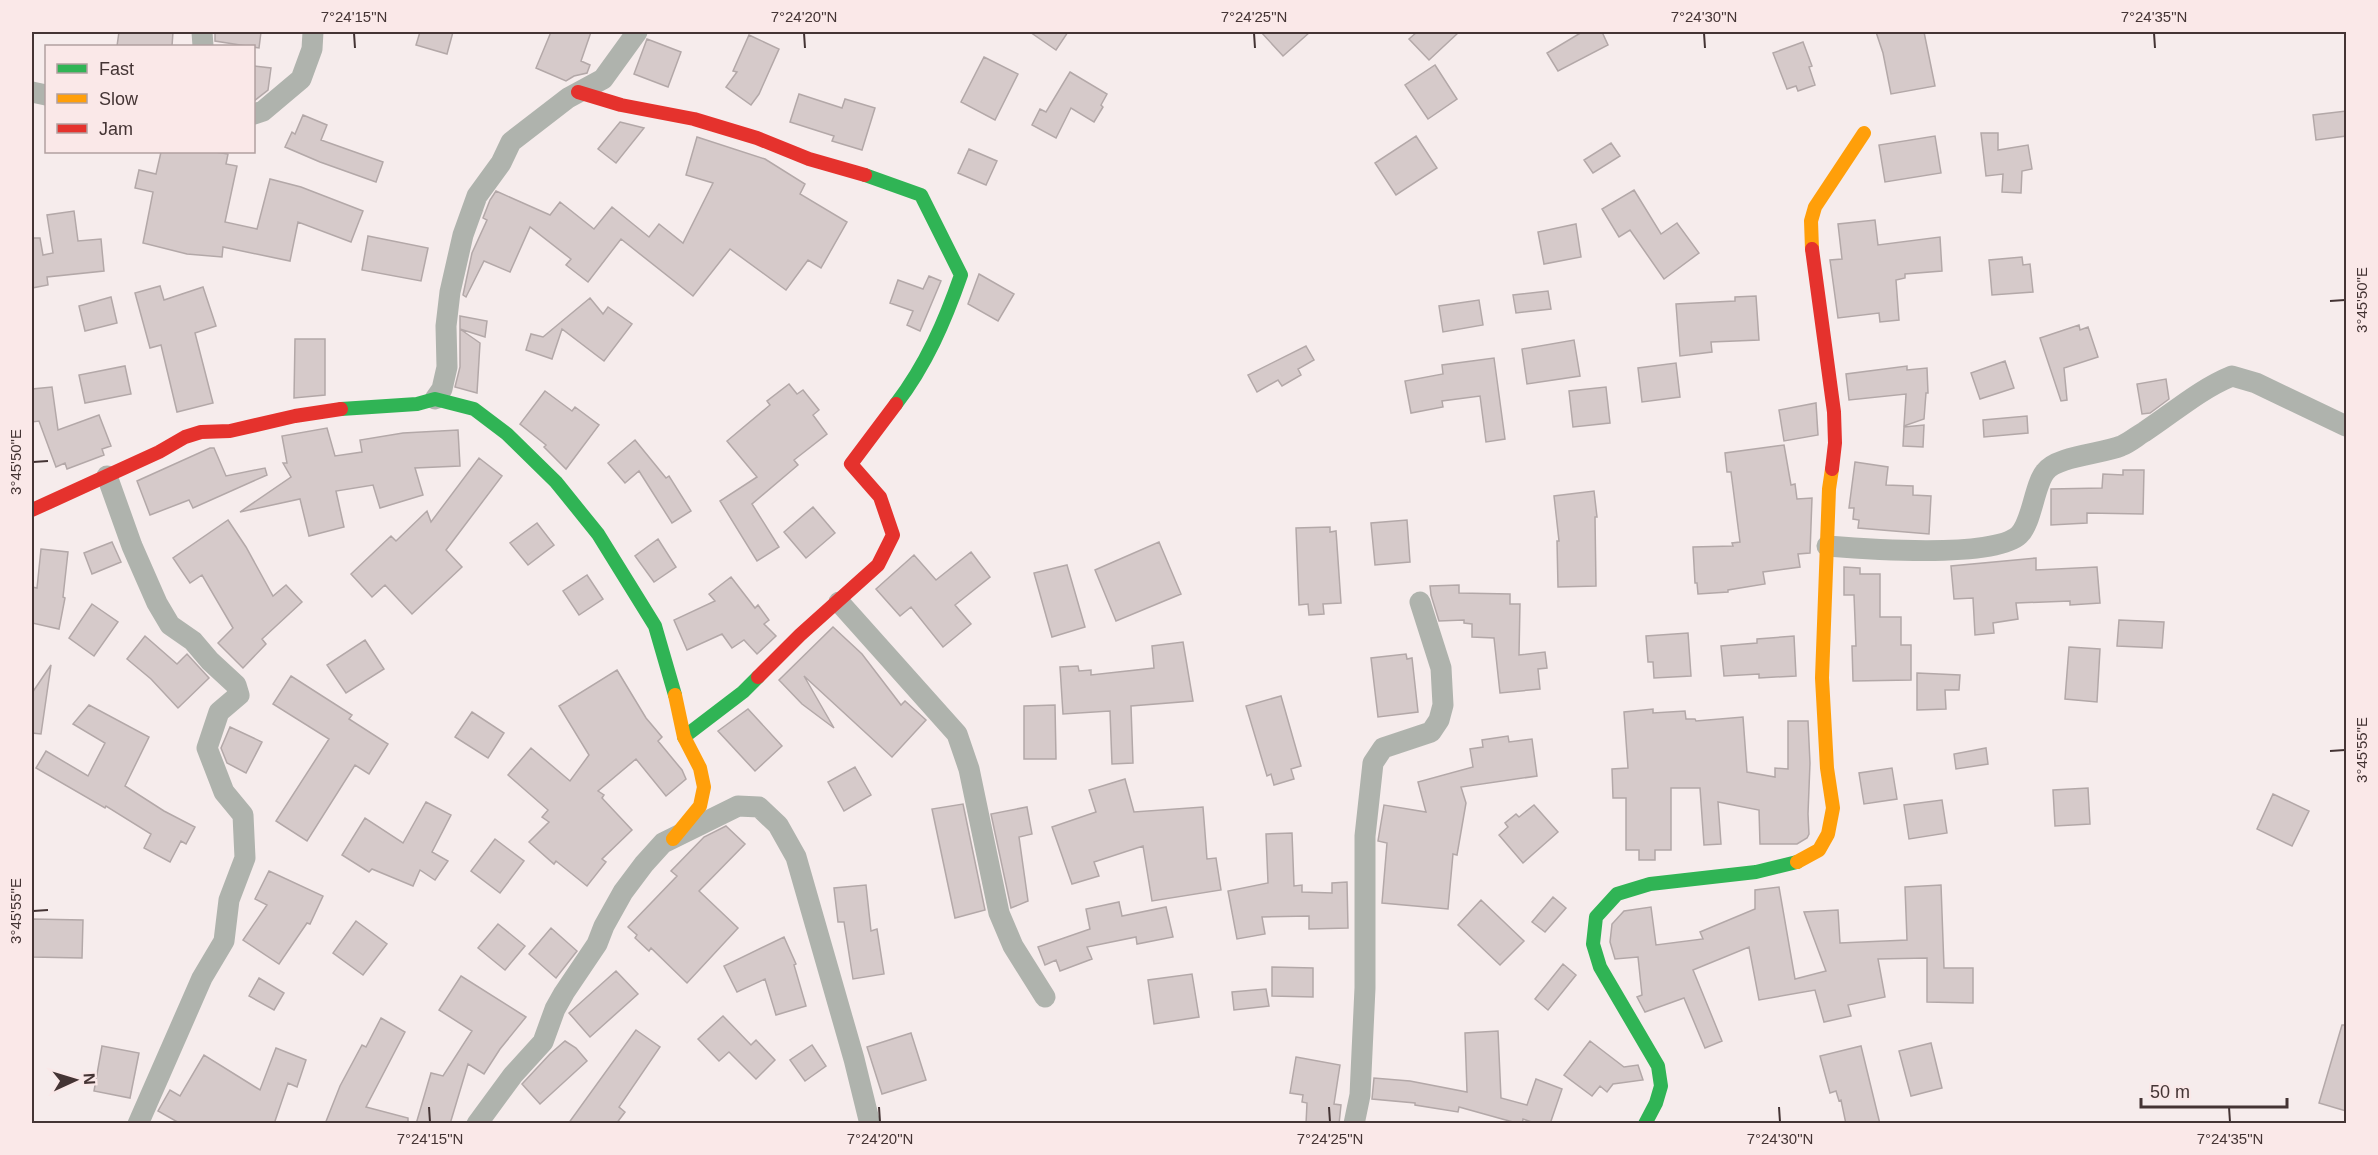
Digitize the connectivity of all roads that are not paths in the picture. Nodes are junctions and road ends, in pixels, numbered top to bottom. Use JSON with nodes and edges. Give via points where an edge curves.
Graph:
{"nodes":[{"id":1,"x":313,"y":32,"type":"edge"},
{"id":2,"x":637,"y":32,"type":"edge"},
{"id":3,"x":578,"y":92,"type":"junction"},
{"id":4,"x":255,"y":114,"type":"edge"},
{"id":5,"x":1864,"y":133,"type":"dead end"},
{"id":6,"x":435,"y":399,"type":"junction"},
{"id":7,"x":2346,"y":426,"type":"edge"},
{"id":8,"x":108,"y":476,"type":"junction"},
{"id":9,"x":32,"y":510,"type":"edge"},
{"id":10,"x":1827,"y":546,"type":"junction"},
{"id":11,"x":839,"y":602,"type":"junction"},
{"id":12,"x":1420,"y":602,"type":"dead end"},
{"id":13,"x":684,"y":737,"type":"junction"},
{"id":14,"x":674,"y":838,"type":"junction"},
{"id":15,"x":1045,"y":997,"type":"dead end"},
{"id":16,"x":138,"y":1124,"type":"edge"},
{"id":17,"x":477,"y":1124,"type":"edge"},
{"id":18,"x":870,"y":1124,"type":"edge"},
{"id":19,"x":1354,"y":1124,"type":"edge"},
{"id":20,"x":1646,"y":1124,"type":"edge"}],
"edges":[{"from":1,"to":4,"type":"street","via":[[312,49],[301,79],[264,111]]},
{"from":2,"to":3,"type":"street","via":[[603,79]]},
{"from":3,"to":6,"type":"street","via":[[511,142],[477,196],[450,292],[447,367],[442,389]]},
{"from":3,"to":11,"type":"street","via":[[694,119],[921,195],[961,275],[915,379],[851,464],[880,497],[893,535],[878,565]]},
{"from":5,"to":10,"type":"street","via":[[1815,207],[1811,221],[1834,412]]},
{"from":6,"to":8,"type":"street","via":[[285,417],[230,430],[201,432],[185,436]]},
{"from":6,"to":13,"type":"street","via":[[474,409],[507,434],[556,482],[598,534],[655,626],[673,683]]},
{"from":7,"to":10,"type":"street","via":[[2256,383],[2232,376],[2210,385],[2122,446],[2060,461],[2045,472],[2020,534],[2007,543],[1898,551]]},
{"from":8,"to":9,"type":"street"},
{"from":8,"to":16,"type":"street","via":[[132,546],[170,625],[236,685],[239,695],[219,712],[207,748],[224,792],[243,815],[245,858],[230,900],[224,941],[202,978]]},
{"from":10,"to":20,"type":"street","via":[[1822,678],[1833,808],[1828,834],[1819,850],[1803,860],[1756,872],[1650,884],[1617,894],[1596,917],[1593,944],[1600,967],[1658,1066],[1661,1086]]},
{"from":11,"to":13,"type":"street","via":[[743,692]]},
{"from":11,"to":15,"type":"street","via":[[957,734],[969,769],[999,913],[1013,946]]},
{"from":12,"to":19,"type":"street","via":[[1441,668],[1443,705],[1431,732],[1383,748],[1373,763],[1365,836],[1360,1095]]},
{"from":13,"to":14,"type":"street","via":[[700,768],[704,787],[700,806]]},
{"from":14,"to":17,"type":"street","via":[[663,843],[623,892],[597,944],[560,1001],[543,1042]]},
{"from":14,"to":18,"type":"street","via":[[738,806],[759,807],[778,825],[796,857]]}]}
